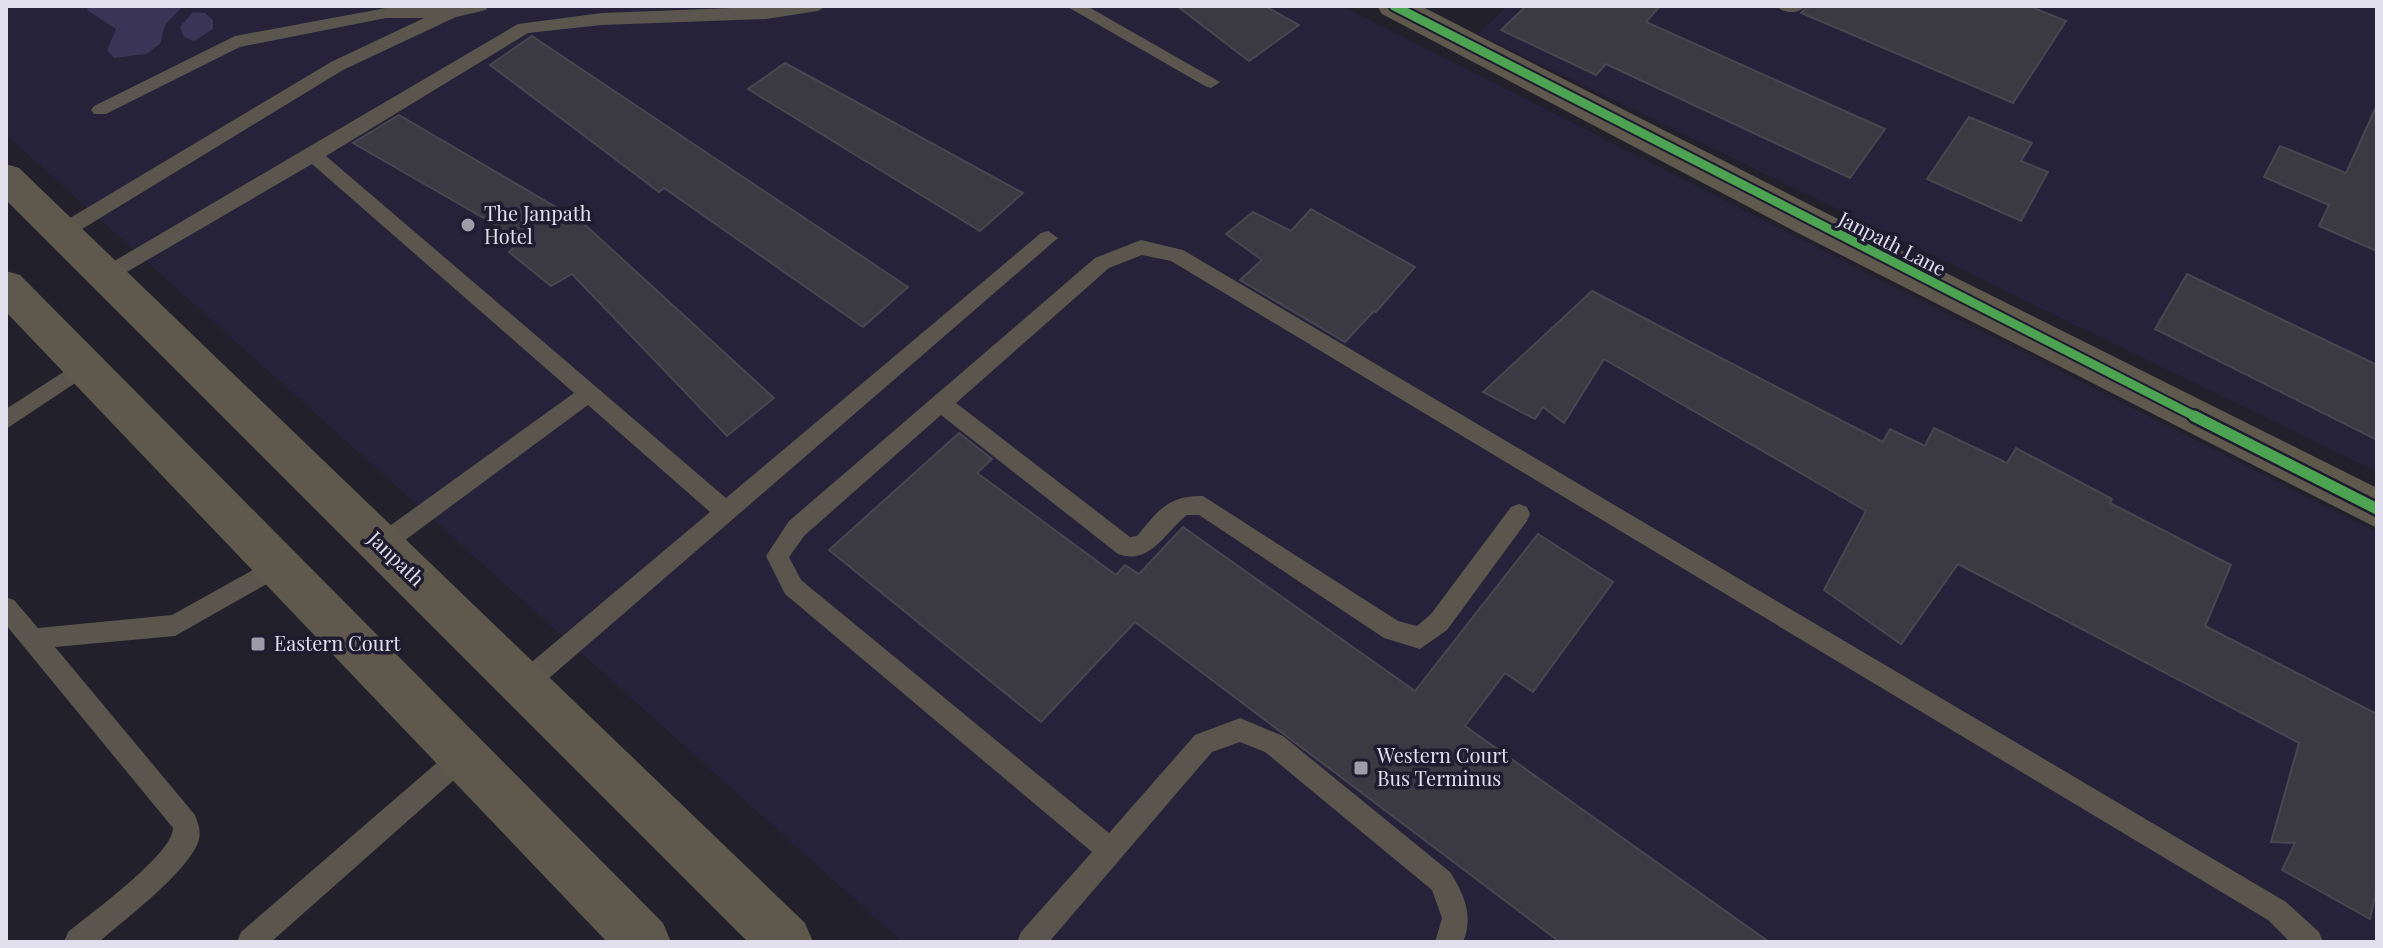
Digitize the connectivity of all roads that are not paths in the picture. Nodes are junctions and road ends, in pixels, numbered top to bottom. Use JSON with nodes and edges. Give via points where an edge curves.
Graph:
{"nodes":[{"id":1,"x":480,"y":6,"type":"edge"},
{"id":2,"x":818,"y":6,"type":"edge"},
{"id":3,"x":1074,"y":6,"type":"edge"},
{"id":4,"x":1394,"y":6,"type":"edge"},
{"id":5,"x":1785,"y":6,"type":"edge"},
{"id":6,"x":1797,"y":6,"type":"edge"},
{"id":7,"x":451,"y":12,"type":"junction"},
{"id":8,"x":1211,"y":82,"type":"dead end"},
{"id":9,"x":100,"y":110,"type":"dead end"},
{"id":10,"x":313,"y":155,"type":"junction"},
{"id":11,"x":6,"y":177,"type":"edge"},
{"id":12,"x":62,"y":232,"type":"junction"},
{"id":13,"x":1048,"y":238,"type":"dead end"},
{"id":14,"x":106,"y":275,"type":"junction"},
{"id":15,"x":6,"y":286,"type":"edge"},
{"id":16,"x":85,"y":366,"type":"junction"},
{"id":17,"x":589,"y":393,"type":"junction"},
{"id":18,"x":941,"y":403,"type":"junction"},
{"id":19,"x":6,"y":420,"type":"edge"},
{"id":20,"x":2377,"y":509,"type":"edge"},
{"id":21,"x":726,"y":512,"type":"junction"},
{"id":22,"x":1519,"y":514,"type":"dead end"},
{"id":23,"x":381,"y":545,"type":"junction"},
{"id":24,"x":278,"y":566,"type":"junction"},
{"id":25,"x":6,"y":607,"type":"edge"},
{"id":26,"x":31,"y":639,"type":"junction"},
{"id":27,"x":524,"y":684,"type":"junction"},
{"id":28,"x":463,"y":756,"type":"junction"},
{"id":29,"x":1110,"y":851,"type":"junction"},
{"id":30,"x":1455,"y":940,"type":"edge"},
{"id":31,"x":78,"y":942,"type":"edge"},
{"id":32,"x":251,"y":942,"type":"edge"},
{"id":33,"x":644,"y":942,"type":"edge"},
{"id":34,"x":786,"y":942,"type":"edge"},
{"id":35,"x":1031,"y":942,"type":"edge"},
{"id":36,"x":2309,"y":942,"type":"edge"}],
"edges":[{"from":1,"to":7,"type":"lane"},
{"from":2,"to":10,"type":"lane","via":[[766,14],[602,19],[524,28]]},
{"from":3,"to":8,"type":"lane"},
{"from":4,"to":20,"type":"main road","name":"Janpath Lane"},
{"from":5,"to":6,"type":"lane"},
{"from":7,"to":9,"type":"lane","via":[[386,13],[235,42]]},
{"from":7,"to":12,"type":"lane","via":[[303,85]]},
{"from":10,"to":14,"type":"lane"},
{"from":10,"to":17,"type":"lane"},
{"from":11,"to":12,"type":"main road","name":"Janpath"},
{"from":12,"to":14,"type":"main road","name":"Janpath"},
{"from":13,"to":21,"type":"lane"},
{"from":14,"to":23,"type":"main road","name":"Janpath"},
{"from":15,"to":16,"type":"main road"},
{"from":16,"to":19,"type":"lane"},
{"from":16,"to":24,"type":"main road"},
{"from":17,"to":21,"type":"lane"},
{"from":17,"to":23,"type":"lane"},
{"from":18,"to":22,"type":"lane","via":[[1126,547],[1143,545],[1183,505],[1203,506],[1392,630],[1420,638],[1439,622]]},
{"from":18,"to":29,"type":"lane","via":[[797,528],[777,556],[793,587]]},
{"from":18,"to":36,"type":"lane","via":[[1102,263],[1141,247],[1176,255],[2277,911]]},
{"from":21,"to":27,"type":"lane"},
{"from":23,"to":27,"type":"main road","name":"Janpath"},
{"from":24,"to":26,"type":"lane","via":[[175,625]]},
{"from":24,"to":28,"type":"main road"},
{"from":25,"to":26,"type":"lane"},
{"from":26,"to":31,"type":"lane","via":[[186,824],[186,839],[170,862]]},
{"from":27,"to":34,"type":"main road","name":"Janpath"},
{"from":28,"to":32,"type":"lane"},
{"from":28,"to":33,"type":"main road"},
{"from":29,"to":30,"type":"lane","via":[[1204,743],[1240,730],[1274,744],[1441,881],[1456,905]]},
{"from":29,"to":35,"type":"lane"}]}
